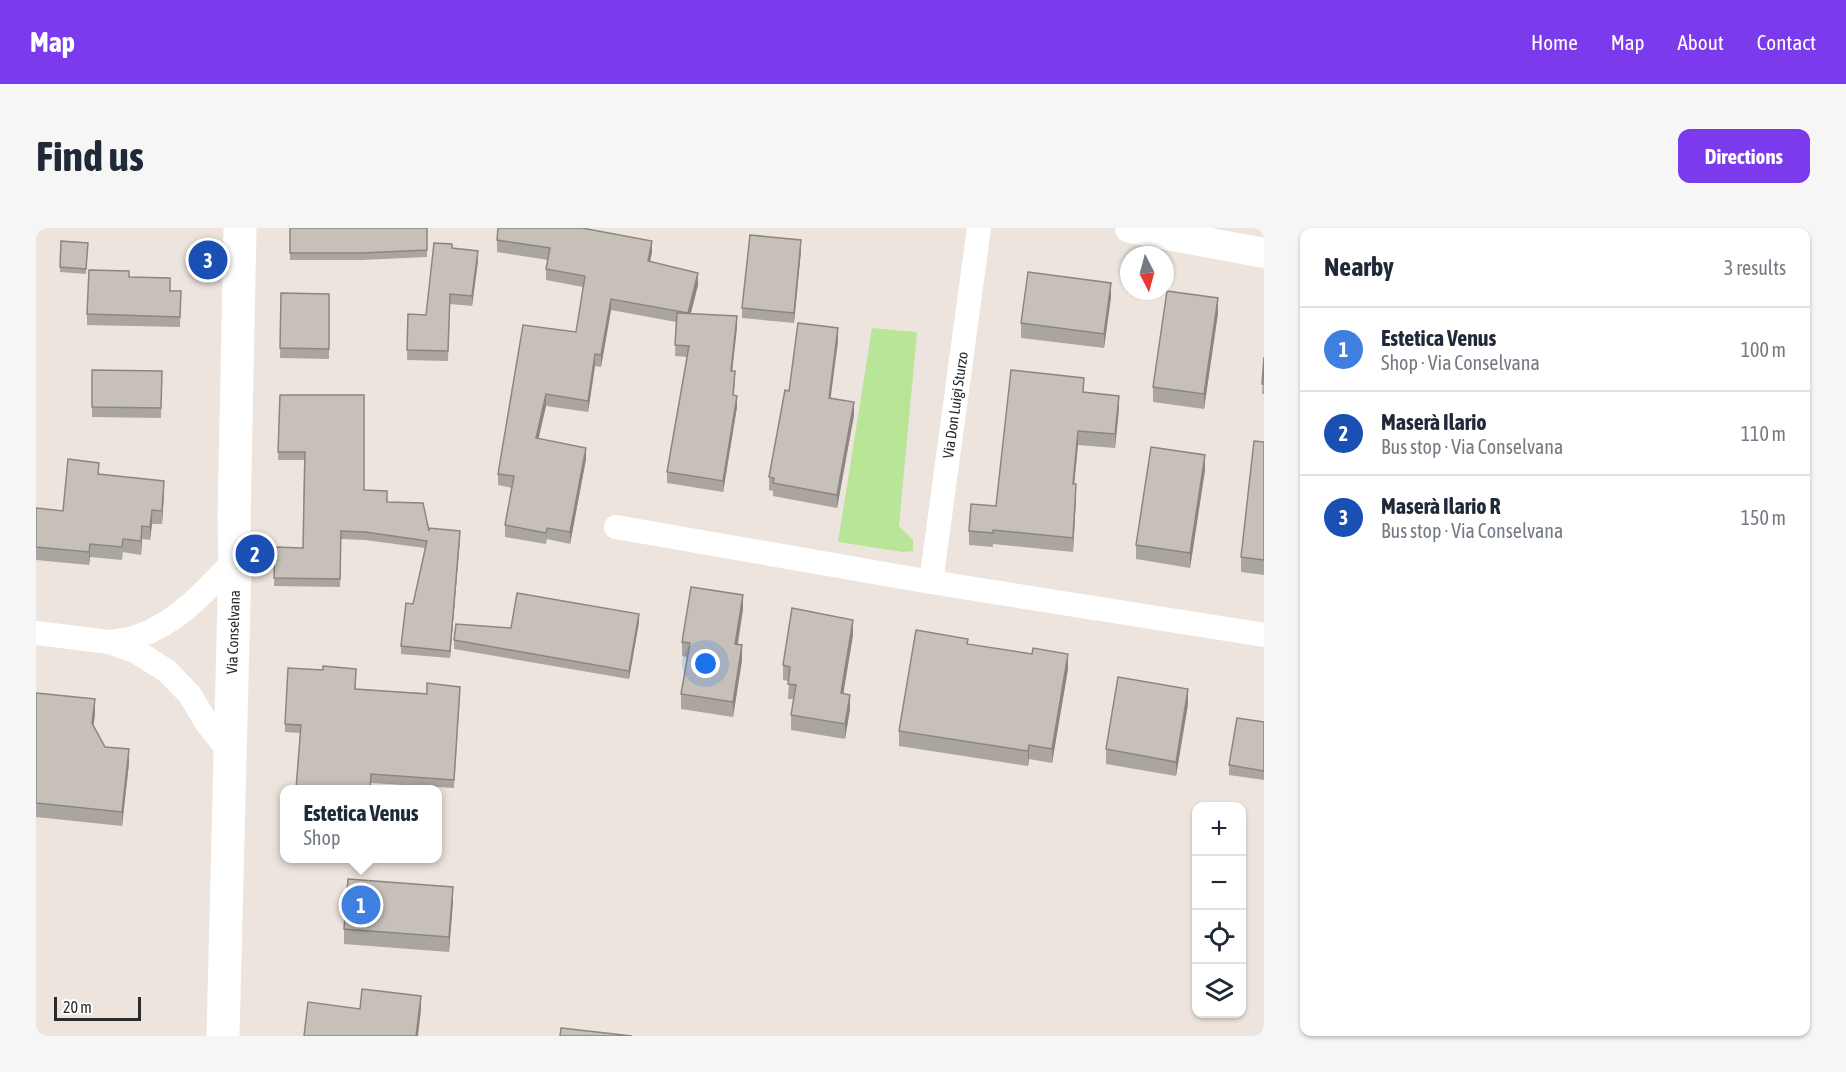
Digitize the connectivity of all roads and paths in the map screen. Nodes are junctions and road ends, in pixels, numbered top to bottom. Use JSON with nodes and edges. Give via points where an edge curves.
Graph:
{"nodes":[{"id":1,"x":240,"y":228,"type":"edge"},
{"id":2,"x":979,"y":228,"type":"edge"},
{"id":3,"x":1130,"y":228,"type":"edge"},
{"id":4,"x":1264,"y":253,"type":"edge"},
{"id":5,"x":616,"y":527,"type":"dead end"},
{"id":6,"x":235,"y":560,"type":"junction"},
{"id":7,"x":931,"y":582,"type":"junction"},
{"id":8,"x":36,"y":633,"type":"edge"},
{"id":9,"x":1264,"y":635,"type":"edge"},
{"id":10,"x":109,"y":642,"type":"junction"},
{"id":11,"x":229,"y":751,"type":"junction"},
{"id":12,"x":223,"y":1036,"type":"edge"}],
"edges":[{"from":1,"to":6,"type":"main road","name":"Via Conselvana"},
{"from":2,"to":7,"type":"street","name":"Via Don Luigi Sturzo"},
{"from":3,"to":4,"type":"street"},
{"from":5,"to":7,"type":"street"},
{"from":6,"to":10,"type":"street","via":[[170,622],[137,637]]},
{"from":6,"to":11,"type":"main road","name":"Via Conselvana"},
{"from":7,"to":9,"type":"street"},
{"from":8,"to":10,"type":"street"},
{"from":10,"to":11,"type":"street","via":[[135,651],[167,671],[190,695]]},
{"from":11,"to":12,"type":"main road","name":"Via Conselvana"}]}
